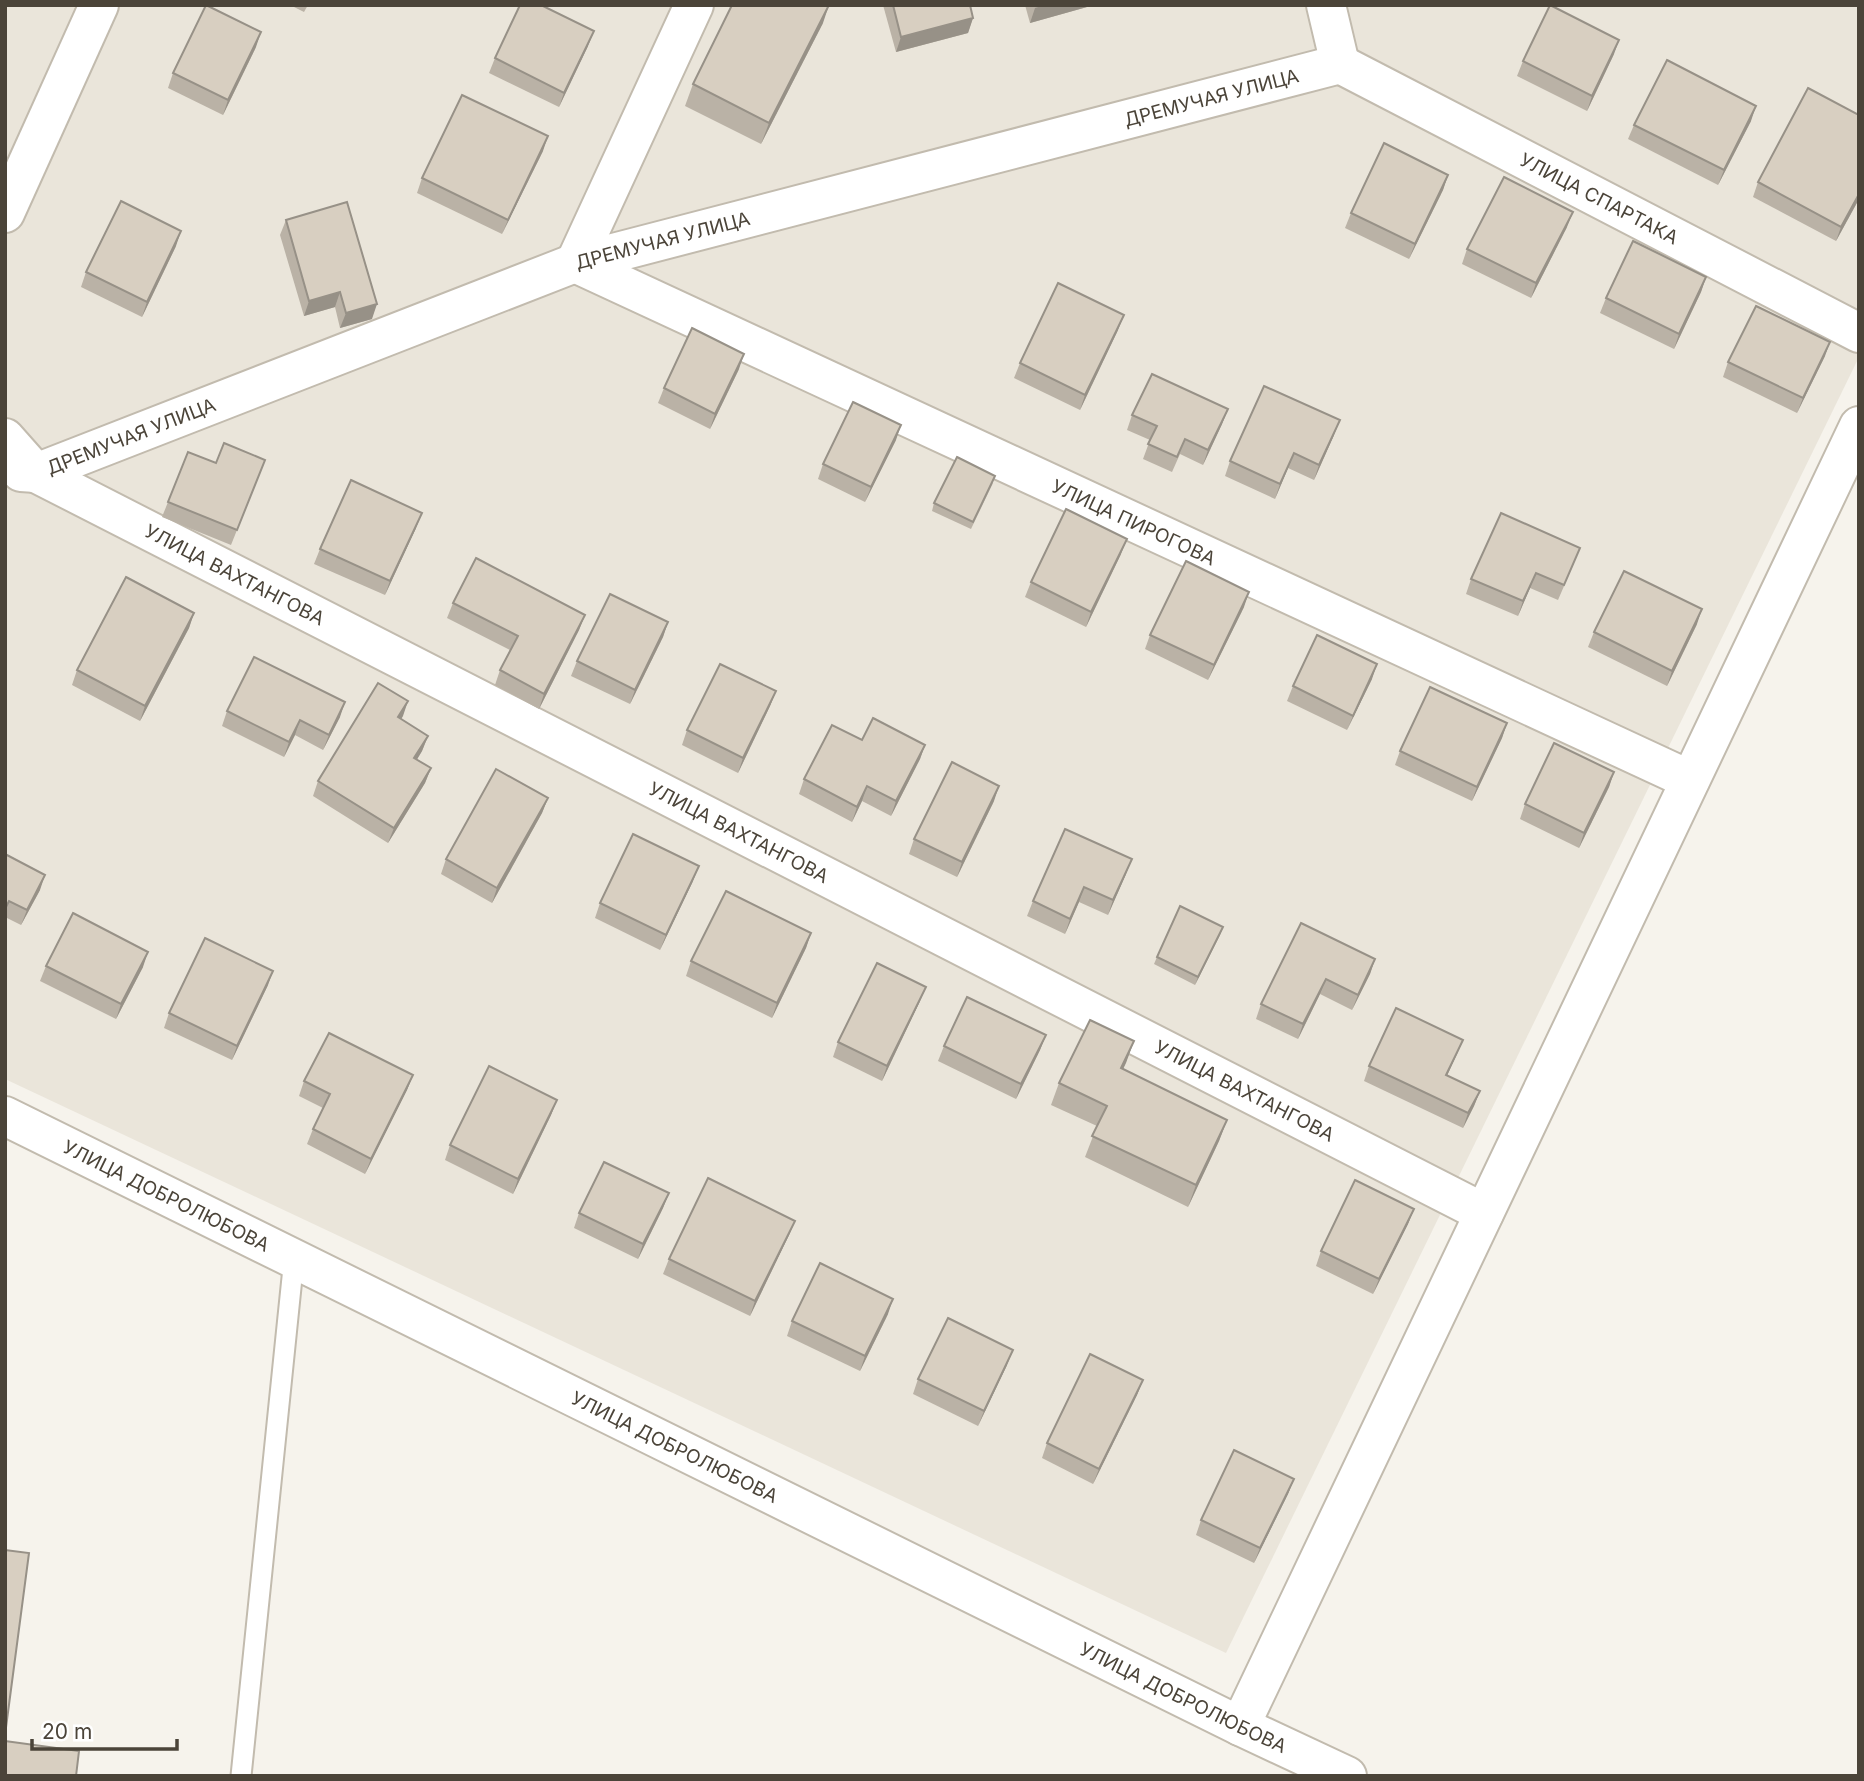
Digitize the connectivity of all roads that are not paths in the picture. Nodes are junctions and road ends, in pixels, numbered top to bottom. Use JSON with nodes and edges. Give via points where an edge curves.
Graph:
{"nodes":[{"id":1,"x":99,"y":5,"type":"edge"},
{"id":2,"x":694,"y":5,"type":"edge"},
{"id":3,"x":1326,"y":5,"type":"edge"},
{"id":4,"x":1340,"y":64,"type":"junction"},
{"id":5,"x":5,"y":213,"type":"edge"},
{"id":6,"x":575,"y":263,"type":"junction"},
{"id":7,"x":1859,"y":333,"type":"edge"},
{"id":8,"x":1859,"y":426,"type":"edge"},
{"id":9,"x":5,"y":438,"type":"edge"},
{"id":10,"x":21,"y":472,"type":"edge"},
{"id":11,"x":1690,"y":780,"type":"junction"},
{"id":12,"x":5,"y":1115,"type":"edge"},
{"id":13,"x":1484,"y":1213,"type":"junction"},
{"id":14,"x":294,"y":1258,"type":"junction"},
{"id":15,"x":1240,"y":1726,"type":"junction"},
{"id":16,"x":241,"y":1776,"type":"edge"},
{"id":17,"x":1347,"y":1776,"type":"edge"}],
"edges":[{"from":1,"to":5,"type":"street"},
{"from":2,"to":6,"type":"street"},
{"from":3,"to":4,"type":"street"},
{"from":4,"to":6,"type":"street","name":"ДРЕМУЧАЯ УЛИЦА"},
{"from":4,"to":7,"type":"street","name":"УЛИЦА СПАРТАКА"},
{"from":6,"to":10,"type":"street","name":"ДРЕМУЧАЯ УЛИЦА"},
{"from":6,"to":11,"type":"street","name":"УЛИЦА ПИРОГОВА"},
{"from":8,"to":11,"type":"street"},
{"from":9,"to":10,"type":"street","name":"УЛИЦА ВАХТАНГОВА"},
{"from":10,"to":13,"type":"street","name":"УЛИЦА ВАХТАНГОВА"},
{"from":11,"to":13,"type":"street"},
{"from":12,"to":14,"type":"street","name":"УЛИЦА ДОБРОЛЮБОВА"},
{"from":13,"to":15,"type":"street"},
{"from":14,"to":15,"type":"street","name":"УЛИЦА ДОБРОЛЮБОВА"},
{"from":14,"to":16,"type":"lane"},
{"from":15,"to":17,"type":"street","name":"УЛИЦА ДОБРОЛЮБОВА"}]}
